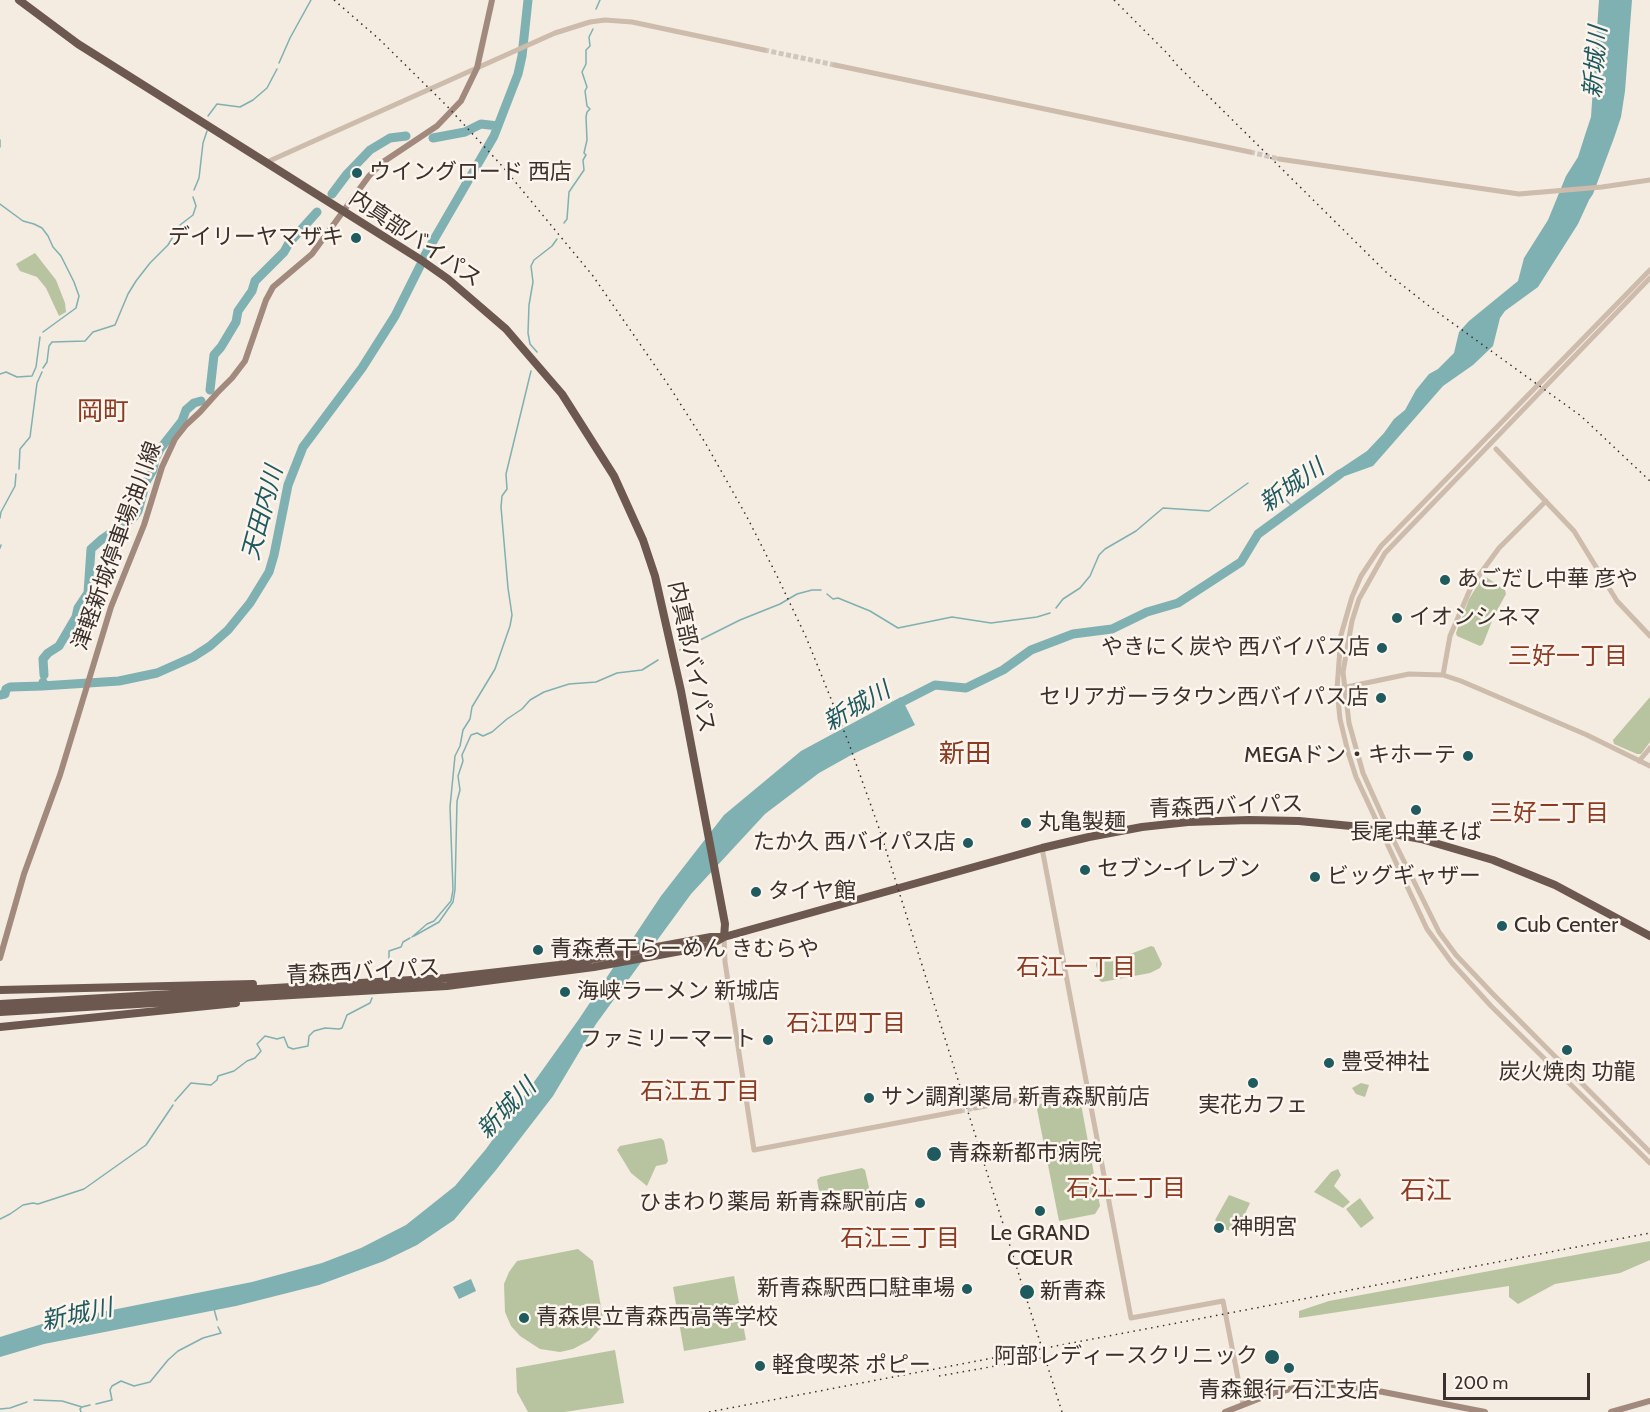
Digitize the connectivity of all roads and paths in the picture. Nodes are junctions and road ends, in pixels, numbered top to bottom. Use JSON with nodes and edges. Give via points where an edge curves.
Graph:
{"nodes":[{"id":1,"x":19,"y":0,"type":"edge"},
{"id":2,"x":492,"y":0,"type":"edge"},
{"id":3,"x":764,"y":50,"type":"tunnel mouth"},
{"id":4,"x":835,"y":65,"type":"tunnel mouth"},
{"id":5,"x":477,"y":68,"type":"junction"},
{"id":6,"x":1250,"y":152,"type":"tunnel mouth"},
{"id":7,"x":1279,"y":159,"type":"tunnel mouth"},
{"id":8,"x":267,"y":162,"type":"junction"},
{"id":9,"x":1650,"y":180,"type":"edge"},
{"id":10,"x":342,"y":211,"type":"junction"},
{"id":11,"x":1650,"y":270,"type":"edge"},
{"id":12,"x":1650,"y":278,"type":"edge"},
{"id":13,"x":1629,"y":295,"type":"junction"},
{"id":14,"x":1496,"y":449,"type":"dead end"},
{"id":15,"x":1546,"y":501,"type":"junction"},
{"id":16,"x":1650,"y":636,"type":"edge"},
{"id":17,"x":1443,"y":675,"type":"junction"},
{"id":18,"x":1340,"y":688,"type":"junction"},
{"id":19,"x":1650,"y":748,"type":"edge"},
{"id":20,"x":1639,"y":761,"type":"junction"},
{"id":21,"x":1650,"y":766,"type":"edge"},
{"id":22,"x":1385,"y":832,"type":"junction"},
{"id":23,"x":1042,"y":848,"type":"junction"},
{"id":24,"x":1650,"y":936,"type":"edge"},
{"id":25,"x":724,"y":937,"type":"junction"},
{"id":26,"x":0,"y":958,"type":"edge"},
{"id":27,"x":322,"y":986,"type":"junction"},
{"id":28,"x":0,"y":990,"type":"edge"},
{"id":29,"x":303,"y":994,"type":"junction"},
{"id":30,"x":0,"y":1005,"type":"edge"},
{"id":31,"x":0,"y":1012,"type":"edge"},
{"id":32,"x":0,"y":1027,"type":"edge"},
{"id":33,"x":1088,"y":1088,"type":"junction"},
{"id":34,"x":975,"y":1108,"type":"tunnel mouth"},
{"id":35,"x":960,"y":1111,"type":"tunnel mouth"},
{"id":36,"x":1650,"y":1152,"type":"edge"},
{"id":37,"x":1650,"y":1163,"type":"edge"},
{"id":38,"x":1650,"y":1401,"type":"edge"},
{"id":39,"x":1243,"y":1404,"type":"junction"},
{"id":40,"x":1225,"y":1412,"type":"edge"},
{"id":41,"x":1485,"y":1412,"type":"edge"},
{"id":42,"x":1611,"y":1412,"type":"edge"}],
"edges":[{"from":1,"to":8,"type":"highway","name":"内真部バイパス","via":[[78,44]]},
{"from":2,"to":5,"type":"main road","name":"津軽新城停車場油川線"},
{"from":3,"to":5,"type":"street","via":[[632,22],[605,20],[569,27]]},
{"from":4,"to":6,"type":"street"},
{"from":5,"to":8,"type":"street"},
{"from":5,"to":10,"type":"main road","name":"津軽新城停車場油川線","via":[[456,108],[437,126],[383,162]]},
{"from":7,"to":9,"type":"street","via":[[1519,194]]},
{"from":8,"to":10,"type":"highway","name":"内真部バイパス"},
{"from":10,"to":25,"type":"highway","name":"内真部バイパス","via":[[421,260],[489,314],[545,372],[597,446],[629,507],[658,585],[675,658]]},
{"from":10,"to":26,"type":"main road","name":"津軽新城停車場油川線","via":[[312,254],[273,287],[245,361],[175,439],[162,467],[111,607]]},
{"from":11,"to":13,"type":"street"},
{"from":12,"to":13,"type":"street"},
{"from":13,"to":18,"type":"street","via":[[1385,554],[1359,599]]},
{"from":13,"to":18,"type":"street","via":[[1381,546],[1361,576],[1341,635]]},
{"from":14,"to":15,"type":"street"},
{"from":15,"to":16,"type":"street","via":[[1574,531],[1617,601]]},
{"from":15,"to":17,"type":"street","via":[[1499,548],[1472,585],[1450,636]]},
{"from":17,"to":18,"type":"street","via":[[1409,674]]},
{"from":17,"to":20,"type":"street","via":[[1583,733]]},
{"from":18,"to":22,"type":"street","via":[[1340,719],[1348,752]]},
{"from":19,"to":20,"type":"street"},
{"from":20,"to":21,"type":"street"},
{"from":22,"to":23,"type":"highway","name":"青森西バイパス","via":[[1299,821],[1188,822],[1142,827]]},
{"from":22,"to":24,"type":"highway","name":"青森西バイパス","via":[[1510,867],[1555,885]]},
{"from":22,"to":36,"type":"street","via":[[1431,918],[1456,955]]},
{"from":22,"to":37,"type":"street","via":[[1427,929],[1452,963]]},
{"from":23,"to":25,"type":"highway","name":"青森西バイパス"},
{"from":23,"to":33,"type":"street"},
{"from":25,"to":27,"type":"highway","name":"青森西バイパス","via":[[533,969]]},
{"from":25,"to":29,"type":"highway","name":"青森西バイパス","via":[[708,946],[604,966],[447,986]]},
{"from":25,"to":35,"type":"street","via":[[753,1150]]},
{"from":27,"to":28,"type":"highway"},
{"from":27,"to":30,"type":"highway","name":"青森西バイパス"},
{"from":29,"to":31,"type":"highway","name":"青森西バイパス"},
{"from":29,"to":32,"type":"highway"},
{"from":33,"to":34,"type":"street"},
{"from":33,"to":39,"type":"street","via":[[1131,1318],[1223,1301]]},
{"from":38,"to":42,"type":"main road"},
{"from":39,"to":40,"type":"main road"},
{"from":39,"to":41,"type":"main road","via":[[1294,1388],[1332,1385]]}]}
